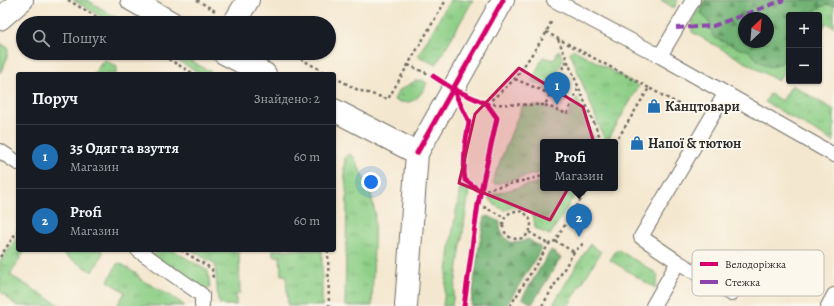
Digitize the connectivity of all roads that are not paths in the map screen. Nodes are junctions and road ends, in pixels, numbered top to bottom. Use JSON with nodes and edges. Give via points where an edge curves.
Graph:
{"nodes":[{"id":1,"x":22,"y":0,"type":"edge"},
{"id":2,"x":132,"y":0,"type":"edge"},
{"id":3,"x":248,"y":0,"type":"edge"},
{"id":4,"x":503,"y":0,"type":"edge"},
{"id":5,"x":693,"y":0,"type":"edge"},
{"id":6,"x":557,"y":2,"type":"edge"},
{"id":7,"x":160,"y":16,"type":"edge"},
{"id":8,"x":228,"y":16,"type":"edge"},
{"id":9,"x":0,"y":19,"type":"edge"},
{"id":10,"x":660,"y":56,"type":"junction"},
{"id":11,"x":238,"y":60,"type":"edge"},
{"id":12,"x":261,"y":72,"type":"edge"},
{"id":13,"x":725,"y":94,"type":"junction"},
{"id":14,"x":336,"y":111,"type":"edge"},
{"id":15,"x":0,"y":151,"type":"edge"},
{"id":16,"x":417,"y":153,"type":"junction"},
{"id":17,"x":834,"y":155,"type":"edge"},
{"id":18,"x":16,"y":162,"type":"edge"},
{"id":19,"x":141,"y":252,"type":"edge"},
{"id":20,"x":678,"y":262,"type":"junction"},
{"id":21,"x":692,"y":270,"type":"edge"},
{"id":22,"x":834,"y":295,"type":"edge"},
{"id":23,"x":202,"y":306,"type":"edge"},
{"id":24,"x":406,"y":306,"type":"edge"},
{"id":25,"x":653,"y":306,"type":"edge"},
{"id":26,"x":828,"y":306,"type":"edge"}],
"edges":[{"from":1,"to":9,"type":"main road"},
{"from":2,"to":7,"type":"main road"},
{"from":3,"to":8,"type":"main road"},
{"from":4,"to":16,"type":"main road"},
{"from":5,"to":10,"type":"lane"},
{"from":6,"to":10,"type":"lane"},
{"from":10,"to":13,"type":"lane"},
{"from":11,"to":12,"type":"main road"},
{"from":13,"to":17,"type":"lane"},
{"from":13,"to":20,"type":"lane","via":[[640,237]]},
{"from":14,"to":16,"type":"main road"},
{"from":15,"to":18,"type":"lane"},
{"from":16,"to":24,"type":"main road"},
{"from":19,"to":23,"type":"lane","via":[[202,295]]},
{"from":20,"to":21,"type":"lane"},
{"from":20,"to":25,"type":"lane"},
{"from":22,"to":26,"type":"lane"}]}
